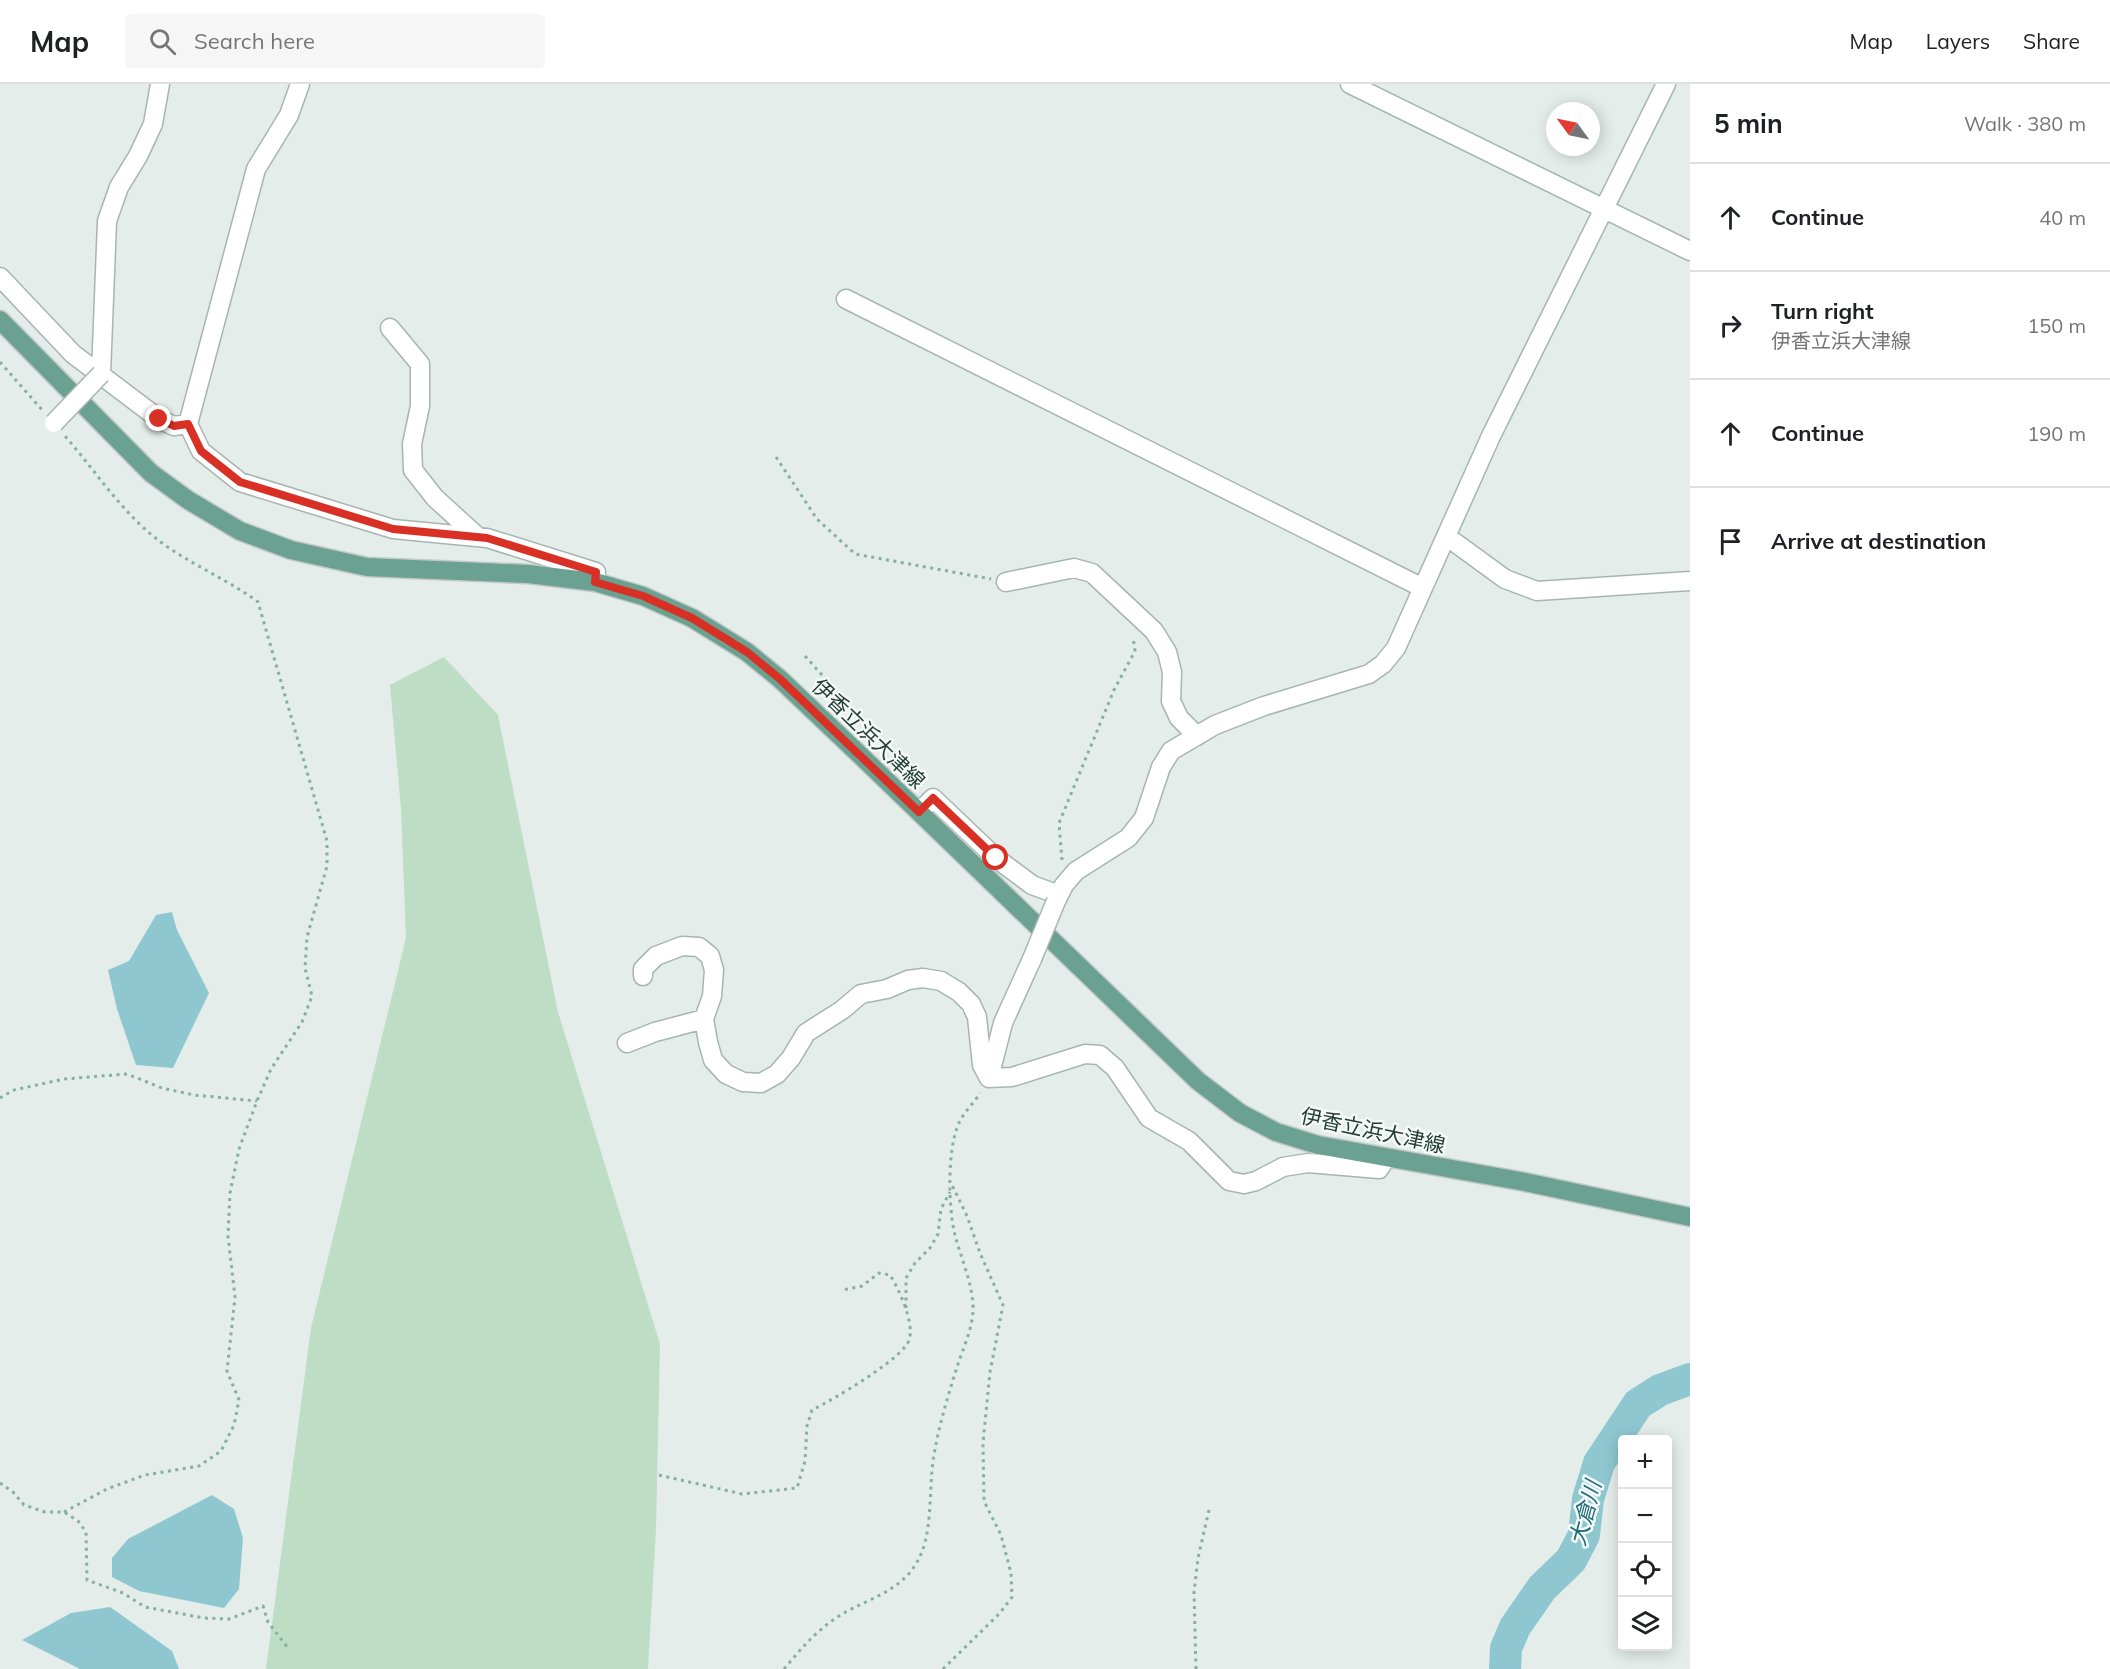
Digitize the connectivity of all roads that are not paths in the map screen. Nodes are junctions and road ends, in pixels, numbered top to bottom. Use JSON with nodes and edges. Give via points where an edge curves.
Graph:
{"nodes":[{"id":1,"x":160,"y":84,"type":"edge"},
{"id":2,"x":300,"y":84,"type":"edge"},
{"id":3,"x":1350,"y":84,"type":"edge"},
{"id":4,"x":1666,"y":84,"type":"edge"},
{"id":5,"x":1604,"y":209,"type":"junction"},
{"id":6,"x":1690,"y":252,"type":"edge"},
{"id":7,"x":0,"y":277,"type":"edge"},
{"id":8,"x":846,"y":299,"type":"dead end"},
{"id":9,"x":0,"y":320,"type":"edge"},
{"id":10,"x":390,"y":328,"type":"dead end"},
{"id":11,"x":101,"y":374,"type":"junction"},
{"id":12,"x":54,"y":423,"type":"road end"},
{"id":13,"x":188,"y":424,"type":"junction"},
{"id":14,"x":1446,"y":536,"type":"junction"},
{"id":15,"x":478,"y":537,"type":"junction"},
{"id":16,"x":1690,"y":581,"type":"edge"},
{"id":17,"x":595,"y":582,"type":"junction"},
{"id":18,"x":1006,"y":582,"type":"road end"},
{"id":19,"x":1423,"y":588,"type":"junction"},
{"id":20,"x":1197,"y":736,"type":"junction"},
{"id":21,"x":919,"y":812,"type":"junction"},
{"id":22,"x":1060,"y":894,"type":"junction"},
{"id":23,"x":643,"y":976,"type":"dead end"},
{"id":24,"x":704,"y":1019,"type":"junction"},
{"id":25,"x":627,"y":1043,"type":"dead end"},
{"id":26,"x":989,"y":1078,"type":"junction"},
{"id":27,"x":1386,"y":1158,"type":"junction"},
{"id":28,"x":1690,"y":1216,"type":"edge"}],
"edges":[{"from":1,"to":11,"type":"street","via":[[153,124],[119,187],[107,221]]},
{"from":2,"to":13,"type":"street","via":[[289,115],[256,169]]},
{"from":3,"to":5,"type":"street"},
{"from":4,"to":5,"type":"street"},
{"from":5,"to":6,"type":"street"},
{"from":5,"to":14,"type":"street"},
{"from":7,"to":11,"type":"street","via":[[73,354]]},
{"from":8,"to":19,"type":"street"},
{"from":9,"to":17,"type":"main road","name":"伊香立浜大津線","via":[[151,473],[240,531],[291,550],[367,567],[528,574]]},
{"from":10,"to":15,"type":"street","via":[[420,364],[413,470],[435,498]]},
{"from":11,"to":12,"type":"street","bridge":true},
{"from":11,"to":13,"type":"street","via":[[159,419],[174,426]]},
{"from":13,"to":15,"type":"street","via":[[201,451],[240,482],[393,529]]},
{"from":14,"to":16,"type":"street","via":[[1505,579],[1537,591]]},
{"from":14,"to":19,"type":"street"},
{"from":15,"to":17,"type":"street","via":[[596,572]]},
{"from":17,"to":21,"type":"main road","name":"伊香立浜大津線","via":[[643,596],[692,618],[747,652]]},
{"from":18,"to":20,"type":"street","via":[[1074,567],[1092,573],[1154,631],[1167,652],[1172,672],[1171,701],[1179,718]]},
{"from":19,"to":20,"type":"street","via":[[1396,648],[1369,674],[1264,706]]},
{"from":20,"to":22,"type":"street","via":[[1172,751],[1161,767],[1144,818],[1128,838],[1076,871]]},
{"from":21,"to":22,"type":"street","via":[[933,798],[996,858],[1032,885]]},
{"from":21,"to":27,"type":"main road","name":"伊香立浜大津線","via":[[1198,1081],[1240,1113],[1276,1132],[1318,1145]]},
{"from":22,"to":26,"type":"street","bridge":true,"via":[[1003,1023]]},
{"from":23,"to":24,"type":"street","via":[[643,969],[656,956],[682,945],[699,947],[710,956],[714,970],[712,996]]},
{"from":24,"to":25,"type":"street"},
{"from":24,"to":26,"type":"street","via":[[713,1060],[726,1074],[743,1082],[761,1083],[777,1074],[806,1032],[861,994],[908,980],[941,981],[959,992],[977,1017],[982,1065]]},
{"from":26,"to":27,"type":"street","via":[[1011,1077],[1085,1054],[1100,1055],[1115,1068],[1149,1119],[1189,1141],[1228,1181],[1244,1184],[1283,1167],[1308,1163],[1378,1169]]},
{"from":27,"to":28,"type":"main road","name":"伊香立浜大津線"}]}
